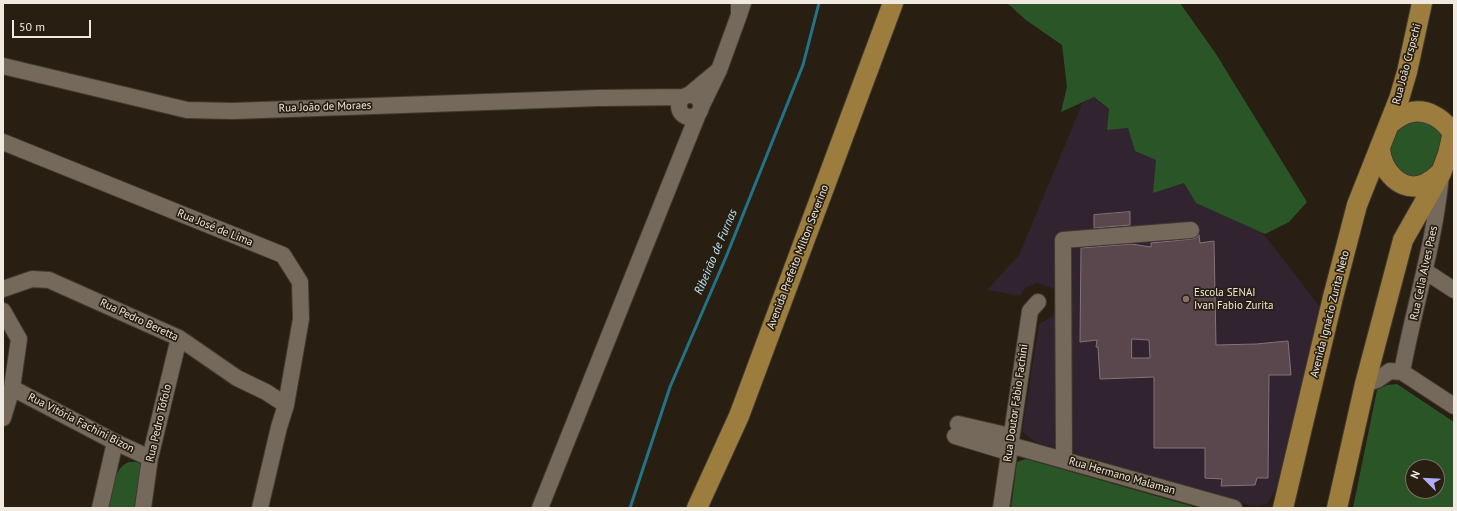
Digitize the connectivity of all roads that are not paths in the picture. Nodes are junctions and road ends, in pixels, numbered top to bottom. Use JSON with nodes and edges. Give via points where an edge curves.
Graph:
{"nodes":[{"id":1,"x":893,"y":3,"type":"edge"},
{"id":2,"x":1422,"y":3,"type":"edge"},
{"id":3,"x":740,"y":7,"type":"edge"},
{"id":4,"x":3,"y":66,"type":"edge"},
{"id":5,"x":719,"y":70,"type":"junction"},
{"id":6,"x":683,"y":104,"type":"junction"},
{"id":7,"x":700,"y":110,"type":"junction"},
{"id":8,"x":1389,"y":124,"type":"junction"},
{"id":9,"x":1454,"y":131,"type":"edge"},
{"id":10,"x":3,"y":142,"type":"edge"},
{"id":11,"x":1380,"y":149,"type":"junction"},
{"id":12,"x":683,"y":152,"type":"junction"},
{"id":13,"x":1448,"y":162,"type":"edge"},
{"id":14,"x":1192,"y":230,"type":"dead end"},
{"id":15,"x":1425,"y":271,"type":"junction"},
{"id":16,"x":3,"y":289,"type":"edge"},
{"id":17,"x":1454,"y":290,"type":"edge"},
{"id":18,"x":1038,"y":302,"type":"dead end"},
{"id":19,"x":3,"y":312,"type":"edge"},
{"id":20,"x":179,"y":338,"type":"junction"},
{"id":21,"x":1402,"y":372,"type":"junction"},
{"id":22,"x":1365,"y":384,"type":"junction"},
{"id":23,"x":12,"y":388,"type":"junction"},
{"id":24,"x":286,"y":405,"type":"junction"},
{"id":25,"x":1454,"y":406,"type":"edge"},
{"id":26,"x":3,"y":418,"type":"edge"},
{"id":27,"x":957,"y":430,"type":"dead end"},
{"id":28,"x":115,"y":442,"type":"junction"},
{"id":29,"x":1010,"y":444,"type":"junction"},
{"id":30,"x":150,"y":458,"type":"junction"},
{"id":31,"x":1064,"y":460,"type":"junction"},
{"id":32,"x":100,"y":508,"type":"edge"},
{"id":33,"x":143,"y":508,"type":"edge"},
{"id":34,"x":260,"y":508,"type":"edge"},
{"id":35,"x":540,"y":508,"type":"edge"},
{"id":36,"x":697,"y":508,"type":"edge"},
{"id":37,"x":1001,"y":508,"type":"edge"},
{"id":38,"x":1234,"y":508,"type":"edge"},
{"id":39,"x":1283,"y":508,"type":"edge"},
{"id":40,"x":1337,"y":508,"type":"edge"}],
"edges":[{"from":1,"to":36,"type":"main road","name":"Avenida Prefeito Milton Severino","via":[[738,416]]},
{"from":2,"to":8,"type":"main road","name":"Rua João Crspschi","via":[[1407,72]]},
{"from":3,"to":5,"type":"street"},
{"from":4,"to":6,"type":"street","name":"Rua João de Moraes","via":[[187,110],[233,111],[652,97]]},
{"from":5,"to":6,"type":"street"},
{"from":5,"to":7,"type":"street"},
{"from":6,"to":7,"type":"street","via":[[696,97],[700,103]]},
{"from":6,"to":12,"type":"street"},
{"from":7,"to":12,"type":"street"},
{"from":8,"to":9,"type":"main road","via":[[1408,112],[1427,112],[1442,120]]},
{"from":8,"to":11,"type":"main road","name":"Avenida Ignácio Zurita Neto"},
{"from":9,"to":13,"type":"main road"},
{"from":10,"to":24,"type":"street","name":"Rua José de Lima","via":[[283,255],[300,282],[300,319]]},
{"from":11,"to":13,"type":"main road","via":[[1385,169],[1401,184],[1424,185],[1433,180]]},
{"from":11,"to":39,"type":"main road","name":"Avenida Ignácio Zurita Neto","via":[[1357,205]]},
{"from":12,"to":35,"type":"street"},
{"from":13,"to":15,"type":"street","name":"Rua Celia Alves Paes"},
{"from":13,"to":22,"type":"main road","via":[[1403,240]]},
{"from":14,"to":31,"type":"street","via":[[1063,240]]},
{"from":15,"to":17,"type":"street"},
{"from":15,"to":21,"type":"street","name":"Rua Celia Alves Paes"},
{"from":16,"to":20,"type":"street","name":"Rua Pedro Beretta","via":[[32,280],[49,280]]},
{"from":18,"to":29,"type":"street","name":"Rua Doutor Fábio Fachini","via":[[1030,311]]},
{"from":19,"to":23,"type":"street","via":[[19,339]]},
{"from":20,"to":24,"type":"street","name":"Rua Pedro Beretta","via":[[237,378]]},
{"from":20,"to":30,"type":"street","name":"Rua Pedro Tófolo"},
{"from":21,"to":22,"type":"street","via":[[1390,372]]},
{"from":21,"to":25,"type":"street"},
{"from":22,"to":40,"type":"main road"},
{"from":23,"to":26,"type":"street"},
{"from":23,"to":28,"type":"street","name":"Rua Vitória Fachini Bizon"},
{"from":24,"to":34,"type":"street","name":"Rua José de Lima"},
{"from":27,"to":29,"type":"street","name":"Rua Hermano Malaman"},
{"from":28,"to":30,"type":"street","name":"Rua Vitória Fachini Bizon"},
{"from":28,"to":32,"type":"street"},
{"from":29,"to":31,"type":"street","name":"Rua Hermano Malaman"},
{"from":29,"to":37,"type":"street","name":"Rua Doutor Fábio Fachini"},
{"from":30,"to":33,"type":"street","name":"Rua Pedro Tófolo"},
{"from":31,"to":38,"type":"street","name":"Rua Hermano Malaman"}]}
